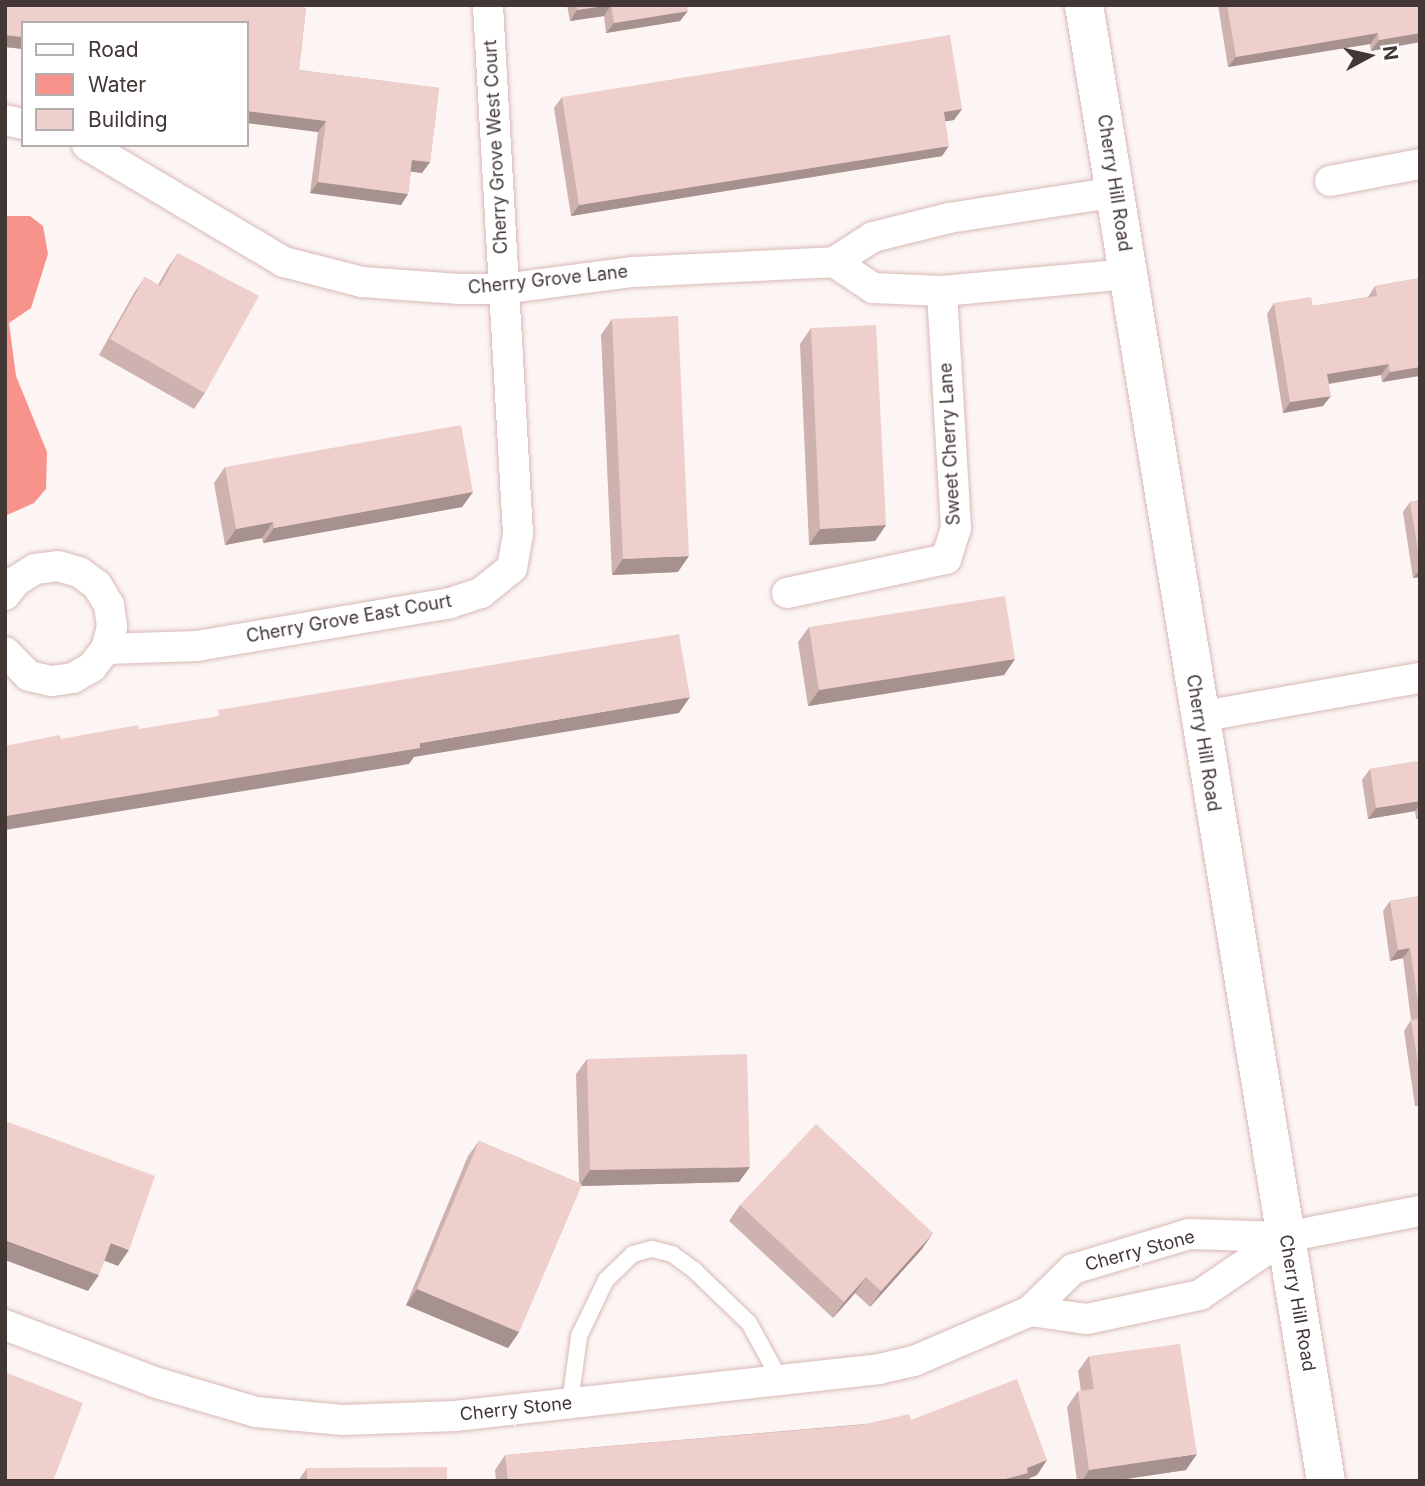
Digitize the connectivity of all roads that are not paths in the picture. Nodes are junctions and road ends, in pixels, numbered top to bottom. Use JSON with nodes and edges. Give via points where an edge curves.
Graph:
{"nodes":[{"id":1,"x":488,"y":5,"type":"edge"},
{"id":2,"x":1084,"y":5,"type":"edge"},
{"id":3,"x":90,"y":147,"type":"edge"},
{"id":4,"x":1420,"y":164,"type":"edge"},
{"id":5,"x":1330,"y":181,"type":"dead end"},
{"id":6,"x":1116,"y":192,"type":"junction"},
{"id":7,"x":834,"y":262,"type":"junction"},
{"id":8,"x":1129,"y":274,"type":"junction"},
{"id":9,"x":503,"y":289,"type":"junction"},
{"id":10,"x":942,"y":291,"type":"junction"},
{"id":11,"x":787,"y":593,"type":"dead end"},
{"id":12,"x":5,"y":595,"type":"edge"},
{"id":13,"x":106,"y":649,"type":"junction"},
{"id":14,"x":5,"y":652,"type":"edge"},
{"id":15,"x":1420,"y":678,"type":"edge"},
{"id":16,"x":1198,"y":717,"type":"junction"},
{"id":17,"x":1420,"y":1211,"type":"edge"},
{"id":18,"x":1285,"y":1237,"type":"junction"},
{"id":19,"x":1030,"y":1311,"type":"junction"},
{"id":20,"x":5,"y":1325,"type":"edge"},
{"id":21,"x":782,"y":1383,"type":"junction"},
{"id":22,"x":569,"y":1403,"type":"junction"},
{"id":23,"x":1326,"y":1481,"type":"edge"}],
"edges":[{"from":1,"to":9,"type":"street","name":"Cherry Grove West Court"},
{"from":2,"to":6,"type":"main road","name":"Cherry Hill Road"},
{"from":3,"to":9,"type":"street","name":"Cherry Grove Lane","via":[[284,262],[362,282]]},
{"from":4,"to":5,"type":"street"},
{"from":6,"to":7,"type":"street","name":"Cherry Grove Lane","via":[[949,218],[873,237]]},
{"from":6,"to":8,"type":"main road","name":"Cherry Hill Road"},
{"from":7,"to":9,"type":"street","name":"Cherry Grove Lane","via":[[633,272]]},
{"from":7,"to":10,"type":"street","via":[[873,288]]},
{"from":8,"to":10,"type":"street"},
{"from":8,"to":16,"type":"main road","name":"Cherry Hill Road"},
{"from":9,"to":13,"type":"street","name":"Cherry Grove East Court","via":[[518,552],[501,581],[481,593],[424,607],[197,646]]},
{"from":10,"to":11,"type":"street","name":"Sweet Cherry Lane","via":[[956,528],[946,559]]},
{"from":12,"to":13,"type":"street","via":[[35,569],[58,566],[79,572],[97,585],[108,605],[112,627]]},
{"from":13,"to":14,"type":"street","via":[[92,667],[73,678],[51,681],[29,676]]},
{"from":15,"to":16,"type":"street"},
{"from":16,"to":18,"type":"main road","name":"Cherry Hill Road"},
{"from":17,"to":18,"type":"street"},
{"from":18,"to":19,"type":"street","via":[[1200,1294],[1087,1319]]},
{"from":18,"to":19,"type":"street","name":"Cherry Stone","via":[[1189,1234],[1073,1269]]},
{"from":18,"to":23,"type":"main road","name":"Cherry Hill Road"},
{"from":19,"to":21,"type":"street","name":"Cherry Stone","via":[[914,1361]]},
{"from":20,"to":22,"type":"street","name":"Cherry Stone","via":[[154,1382],[256,1412],[392,1420]]},
{"from":21,"to":22,"type":"street","name":"Cherry Stone"},
{"from":21,"to":22,"type":"lane","via":[[749,1324],[688,1266],[672,1254],[652,1249],[633,1254],[606,1280],[579,1336]]}]}
